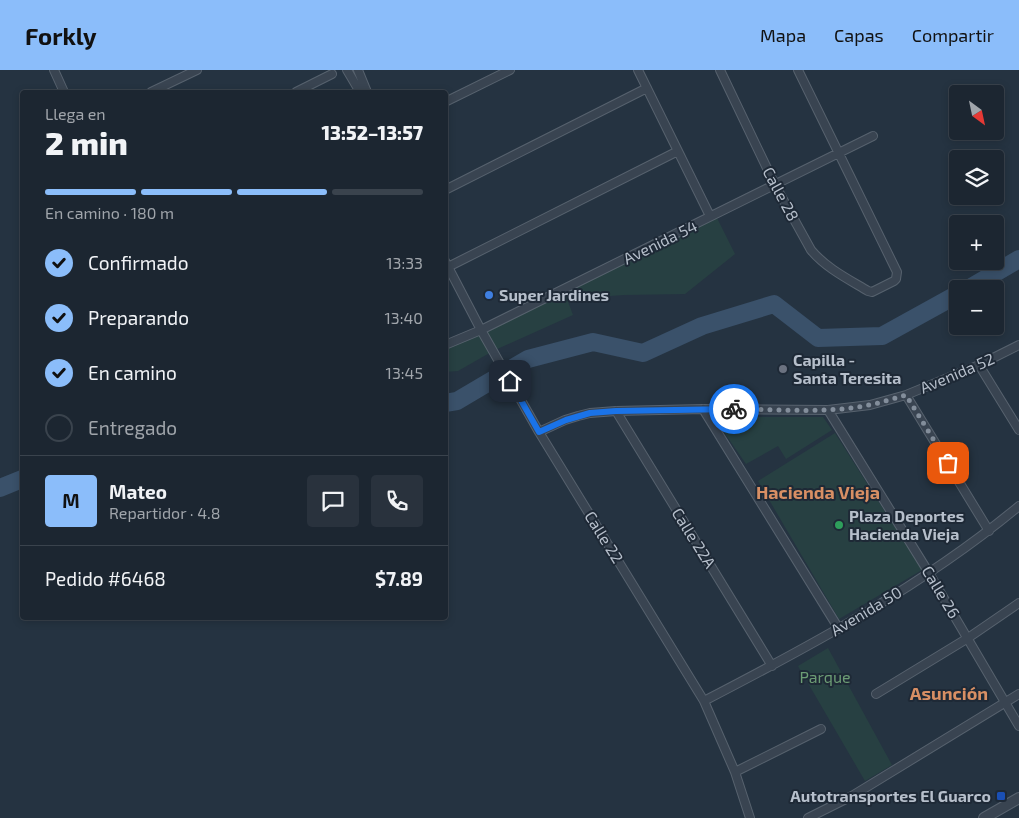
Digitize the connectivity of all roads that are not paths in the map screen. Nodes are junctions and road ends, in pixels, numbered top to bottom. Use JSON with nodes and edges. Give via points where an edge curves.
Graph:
{"nodes":[{"id":1,"x":54,"y":70,"type":"edge"},
{"id":2,"x":197,"y":70,"type":"edge"},
{"id":3,"x":359,"y":70,"type":"edge"},
{"id":4,"x":510,"y":70,"type":"edge"},
{"id":5,"x":638,"y":70,"type":"edge"},
{"id":6,"x":720,"y":70,"type":"edge"},
{"id":7,"x":798,"y":70,"type":"edge"},
{"id":8,"x":349,"y":73,"type":"edge"},
{"id":9,"x":332,"y":74,"type":"dead end"},
{"id":10,"x":647,"y":88,"type":"junction"},
{"id":11,"x":63,"y":90,"type":"edge"},
{"id":12,"x":155,"y":90,"type":"edge"},
{"id":13,"x":300,"y":90,"type":"edge"},
{"id":14,"x":359,"y":90,"type":"edge"},
{"id":15,"x":366,"y":90,"type":"edge"},
{"id":16,"x":448,"y":101,"type":"edge"},
{"id":17,"x":873,"y":136,"type":"dead end"},
{"id":18,"x":678,"y":151,"type":"junction"},
{"id":19,"x":838,"y":154,"type":"junction"},
{"id":20,"x":775,"y":185,"type":"junction"},
{"id":21,"x":448,"y":188,"type":"edge"},
{"id":22,"x":710,"y":216,"type":"junction"},
{"id":23,"x":448,"y":263,"type":"edge"},
{"id":24,"x":448,"y":268,"type":"edge"},
{"id":25,"x":481,"y":330,"type":"junction"},
{"id":26,"x":448,"y":345,"type":"edge"},
{"id":27,"x":1019,"y":345,"type":"edge"},
{"id":28,"x":979,"y":365,"type":"junction"},
{"id":29,"x":906,"y":395,"type":"junction"},
{"id":30,"x":703,"y":409,"type":"junction"},
{"id":31,"x":828,"y":410,"type":"junction"},
{"id":32,"x":616,"y":411,"type":"junction"},
{"id":33,"x":1019,"y":430,"type":"edge"},
{"id":34,"x":539,"y":432,"type":"junction"},
{"id":35,"x":1019,"y":506,"type":"edge"},
{"id":36,"x":990,"y":531,"type":"junction"},
{"id":37,"x":929,"y":573,"type":"junction"},
{"id":38,"x":1019,"y":603,"type":"edge"},
{"id":39,"x":839,"y":629,"type":"junction"},
{"id":40,"x":968,"y":638,"type":"junction"},
{"id":41,"x":772,"y":666,"type":"junction"},
{"id":42,"x":876,"y":694,"type":"dead end"},
{"id":43,"x":1019,"y":694,"type":"edge"},
{"id":44,"x":704,"y":701,"type":"junction"},
{"id":45,"x":1006,"y":702,"type":"junction"},
{"id":46,"x":1019,"y":726,"type":"edge"},
{"id":47,"x":820,"y":729,"type":"dead end"},
{"id":48,"x":735,"y":772,"type":"junction"},
{"id":49,"x":1019,"y":798,"type":"edge"},
{"id":50,"x":750,"y":818,"type":"edge"},
{"id":51,"x":808,"y":818,"type":"edge"},
{"id":52,"x":984,"y":818,"type":"edge"}],
"edges":[{"from":1,"to":11,"type":"street"},
{"from":2,"to":12,"type":"street"},
{"from":3,"to":8,"type":"street"},
{"from":3,"to":15,"type":"street"},
{"from":4,"to":16,"type":"street"},
{"from":5,"to":10,"type":"street"},
{"from":6,"to":20,"type":"street","name":"Calle 28"},
{"from":7,"to":19,"type":"street"},
{"from":8,"to":14,"type":"street"},
{"from":9,"to":13,"type":"street"},
{"from":10,"to":18,"type":"street"},
{"from":10,"to":21,"type":"street"},
{"from":17,"to":19,"type":"street","name":"Avenida 54"},
{"from":18,"to":22,"type":"street"},
{"from":18,"to":23,"type":"street"},
{"from":19,"to":20,"type":"street","name":"Avenida 54"},
{"from":19,"to":20,"type":"street","name":"Calle 28","via":[[897,272],[891,283],[868,291],[818,259]]},
{"from":20,"to":22,"type":"street","name":"Avenida 54"},
{"from":22,"to":25,"type":"street","name":"Avenida 54"},
{"from":24,"to":25,"type":"street","name":"Calle 22"},
{"from":25,"to":26,"type":"street","name":"Avenida 54"},
{"from":25,"to":34,"type":"street","name":"Calle 22"},
{"from":27,"to":28,"type":"street","name":"Avenida 52"},
{"from":28,"to":29,"type":"street","name":"Avenida 52"},
{"from":28,"to":33,"type":"street"},
{"from":29,"to":31,"type":"street","name":"Avenida 52","via":[[870,405]]},
{"from":29,"to":36,"type":"street"},
{"from":30,"to":31,"type":"street","name":"Avenida 52"},
{"from":30,"to":32,"type":"street","name":"Avenida 52"},
{"from":30,"to":39,"type":"street"},
{"from":31,"to":37,"type":"street","name":"Calle 26"},
{"from":32,"to":34,"type":"street","name":"Avenida 52","via":[[578,416]]},
{"from":32,"to":41,"type":"street","name":"Calle 22A"},
{"from":34,"to":44,"type":"street","name":"Calle 22"},
{"from":35,"to":36,"type":"street","name":"Avenida 50"},
{"from":36,"to":37,"type":"street","name":"Avenida 50"},
{"from":37,"to":39,"type":"street","name":"Avenida 50"},
{"from":37,"to":40,"type":"street","name":"Calle 26"},
{"from":38,"to":40,"type":"street"},
{"from":39,"to":41,"type":"street","name":"Avenida 50"},
{"from":40,"to":42,"type":"street"},
{"from":40,"to":45,"type":"street","name":"Calle 26"},
{"from":41,"to":44,"type":"street","name":"Avenida 50"},
{"from":43,"to":45,"type":"street"},
{"from":44,"to":48,"type":"street","name":"Calle 22"},
{"from":45,"to":46,"type":"street","name":"Calle 26"},
{"from":45,"to":51,"type":"street","via":[[852,796]]},
{"from":47,"to":48,"type":"street"},
{"from":48,"to":50,"type":"street","name":"Calle 22"},
{"from":49,"to":52,"type":"street"}]}
